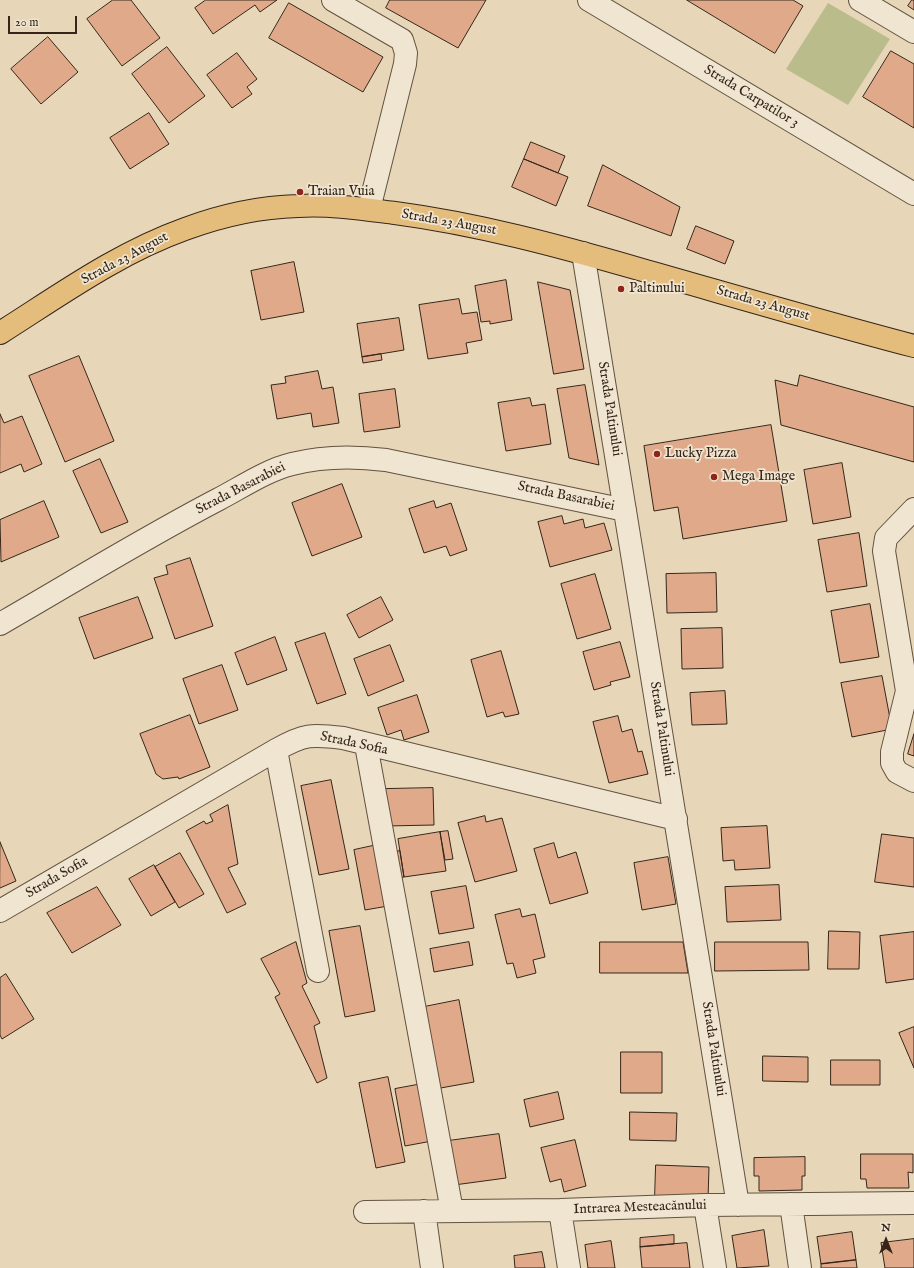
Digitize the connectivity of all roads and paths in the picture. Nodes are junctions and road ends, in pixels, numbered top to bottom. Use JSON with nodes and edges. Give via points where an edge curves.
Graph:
{"nodes":[{"id":1,"x":333,"y":0,"type":"edge"},
{"id":2,"x":589,"y":0,"type":"edge"},
{"id":3,"x":860,"y":0,"type":"edge"},
{"id":4,"x":914,"y":32,"type":"edge"},
{"id":5,"x":914,"y":194,"type":"edge"},
{"id":6,"x":369,"y":209,"type":"junction"},
{"id":7,"x":584,"y":253,"type":"junction"},
{"id":8,"x":0,"y":333,"type":"edge"},
{"id":9,"x":912,"y":343,"type":"edge"},
{"id":10,"x":914,"y":509,"type":"edge"},
{"id":11,"x":625,"y":510,"type":"junction"},
{"id":12,"x":0,"y":624,"type":"edge"},
{"id":13,"x":366,"y":745,"type":"junction"},
{"id":14,"x":276,"y":750,"type":"junction"},
{"id":15,"x":914,"y":781,"type":"edge"},
{"id":16,"x":676,"y":819,"type":"junction"},
{"id":17,"x":0,"y":911,"type":"edge"},
{"id":18,"x":318,"y":971,"type":"dead end"},
{"id":19,"x":914,"y":1203,"type":"edge"},
{"id":20,"x":791,"y":1204,"type":"junction"},
{"id":21,"x":705,"y":1205,"type":"junction"},
{"id":22,"x":738,"y":1205,"type":"junction"},
{"id":23,"x":560,"y":1210,"type":"junction"},
{"id":24,"x":424,"y":1211,"type":"junction"},
{"id":25,"x":452,"y":1211,"type":"junction"},
{"id":26,"x":365,"y":1212,"type":"dead end"},
{"id":27,"x":432,"y":1268,"type":"edge"},
{"id":28,"x":569,"y":1268,"type":"edge"},
{"id":29,"x":715,"y":1268,"type":"edge"},
{"id":30,"x":800,"y":1268,"type":"edge"}],
"edges":[{"from":1,"to":6,"type":"street","via":[[402,40],[406,53]]},
{"from":2,"to":5,"type":"street","name":"Strada Carpatilor 3"},
{"from":3,"to":4,"type":"street"},
{"from":6,"to":7,"type":"main road","name":"Strada 23 August","via":[[466,224]]},
{"from":6,"to":8,"type":"main road","name":"Strada 23 August","via":[[299,206],[268,208],[186,228],[121,258]]},
{"from":7,"to":9,"type":"main road","name":"Strada 23 August"},
{"from":7,"to":11,"type":"street","name":"Strada Paltinului"},
{"from":10,"to":15,"type":"street","via":[[886,538],[884,551],[907,691],[892,752],[892,763],[897,772]]},
{"from":11,"to":12,"type":"street","name":"Strada Basarabiei","via":[[386,460],[358,457],[312,459],[291,464],[198,510]]},
{"from":11,"to":16,"type":"street","name":"Strada Paltinului"},
{"from":13,"to":14,"type":"street","name":"Strada Sofia","via":[[344,738],[307,735]]},
{"from":13,"to":16,"type":"street","name":"Strada Sofia"},
{"from":13,"to":25,"type":"street"},
{"from":14,"to":17,"type":"street","name":"Strada Sofia"},
{"from":14,"to":18,"type":"street"},
{"from":16,"to":22,"type":"street","name":"Strada Paltinului"},
{"from":19,"to":20,"type":"street","name":"Intrarea Mesteacănului"},
{"from":20,"to":22,"type":"street","name":"Intrarea Mesteacănului"},
{"from":20,"to":30,"type":"street"},
{"from":21,"to":22,"type":"street","name":"Intrarea Mesteacănului"},
{"from":21,"to":23,"type":"street","name":"Intrarea Mesteacănului"},
{"from":21,"to":29,"type":"street"},
{"from":23,"to":25,"type":"street","name":"Intrarea Mesteacănului"},
{"from":23,"to":28,"type":"street"},
{"from":24,"to":25,"type":"street","name":"Intrarea Mesteacănului"},
{"from":24,"to":26,"type":"street","name":"Intrarea Mesteacănului"},
{"from":24,"to":27,"type":"street"}]}
